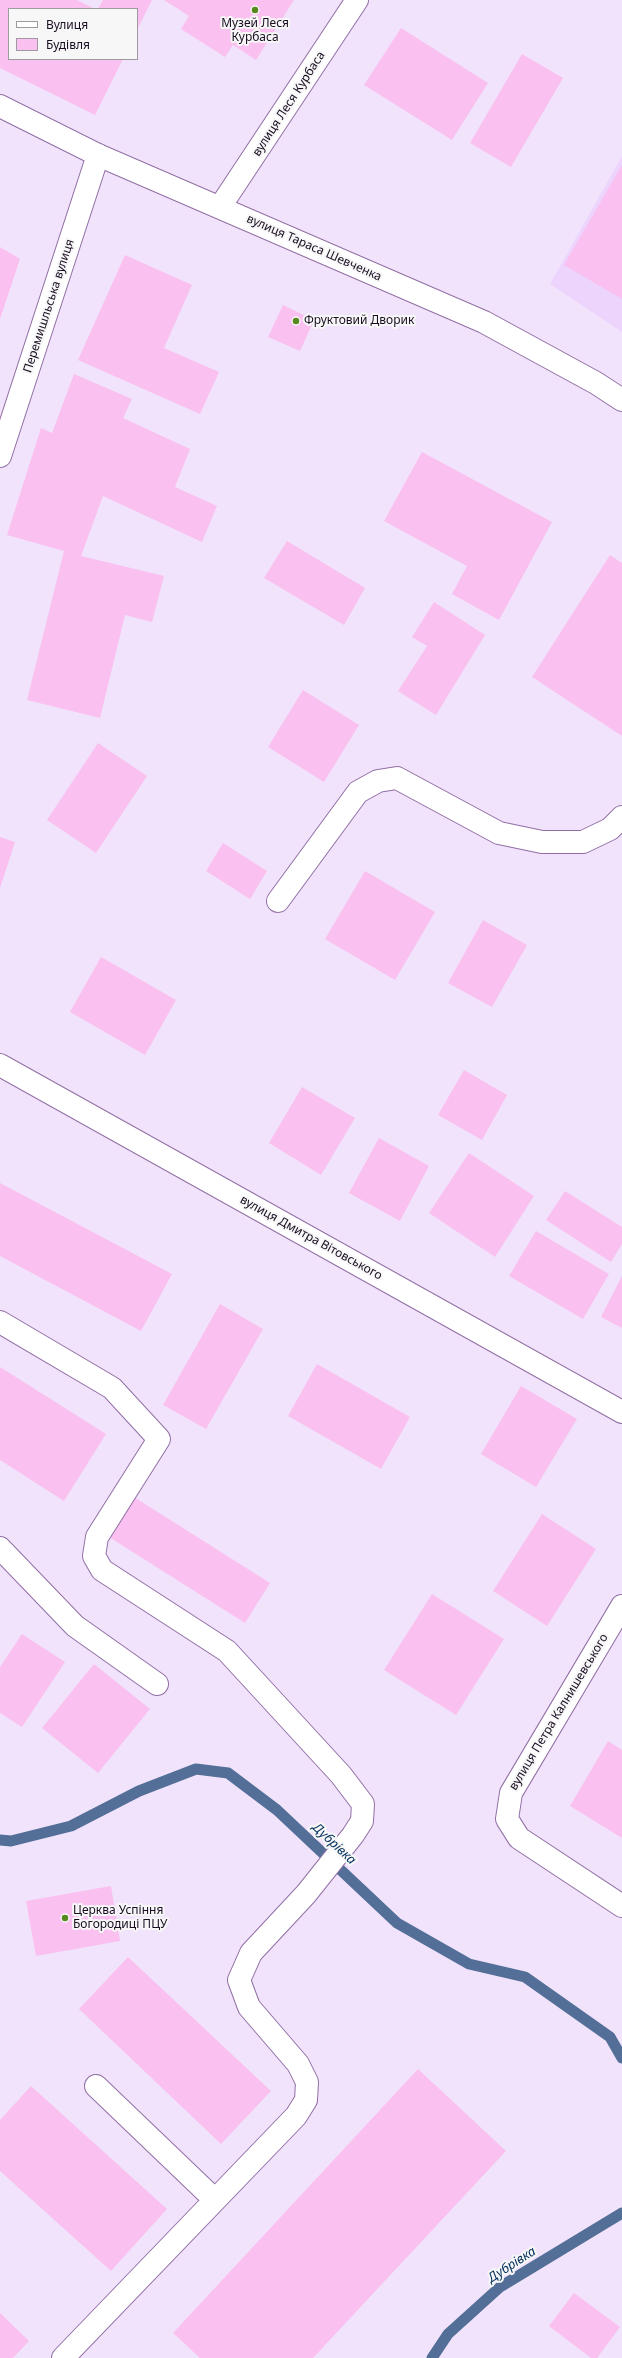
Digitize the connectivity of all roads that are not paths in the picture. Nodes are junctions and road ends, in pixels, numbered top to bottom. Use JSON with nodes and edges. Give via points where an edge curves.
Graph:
{"nodes":[{"id":1,"x":357,"y":0,"type":"edge"},
{"id":2,"x":0,"y":106,"type":"edge"},
{"id":3,"x":98,"y":155,"type":"junction"},
{"id":4,"x":220,"y":207,"type":"junction"},
{"id":5,"x":622,"y":400,"type":"edge"},
{"id":6,"x":0,"y":456,"type":"edge"},
{"id":7,"x":622,"y":817,"type":"edge"},
{"id":8,"x":278,"y":901,"type":"dead end"},
{"id":9,"x":0,"y":1065,"type":"edge"},
{"id":10,"x":0,"y":1322,"type":"edge"},
{"id":11,"x":622,"y":1412,"type":"edge"},
{"id":12,"x":0,"y":1548,"type":"edge"},
{"id":13,"x":622,"y":1606,"type":"edge"},
{"id":14,"x":157,"y":1684,"type":"dead end"},
{"id":15,"x":622,"y":1906,"type":"edge"},
{"id":16,"x":96,"y":2086,"type":"dead end"},
{"id":17,"x":215,"y":2200,"type":"junction"},
{"id":18,"x":63,"y":2358,"type":"edge"}],
"edges":[{"from":1,"to":4,"type":"street","name":"вулиця Леся Курбаса"},
{"from":2,"to":3,"type":"street","name":"вулиця Тараса Шевченка"},
{"from":3,"to":4,"type":"street","name":"вулиця Тараса Шевченка"},
{"from":3,"to":6,"type":"street","name":"Перемишльська вулиця"},
{"from":4,"to":5,"type":"street","name":"вулиця Тараса Шевченка","via":[[484,322],[596,383]]},
{"from":7,"to":8,"type":"street","via":[[610,829],[583,842],[542,842],[499,833],[397,778],[378,781],[358,792]]},
{"from":9,"to":11,"type":"street","name":"вулиця Дмитра Вітовського"},
{"from":10,"to":17,"type":"street","via":[[112,1388],[159,1439],[97,1537],[94,1556],[102,1570],[227,1651],[341,1774],[363,1804],[362,1821],[353,1835],[306,1894],[251,1953],[239,1980],[249,2007],[298,2064],[307,2082],[306,2100],[296,2116]]},
{"from":12,"to":14,"type":"street","via":[[75,1626]]},
{"from":13,"to":15,"type":"street","name":"вулиця Петра Калнишевського","via":[[511,1793],[507,1819],[519,1838]]},
{"from":16,"to":17,"type":"street"},
{"from":17,"to":18,"type":"street"}]}
